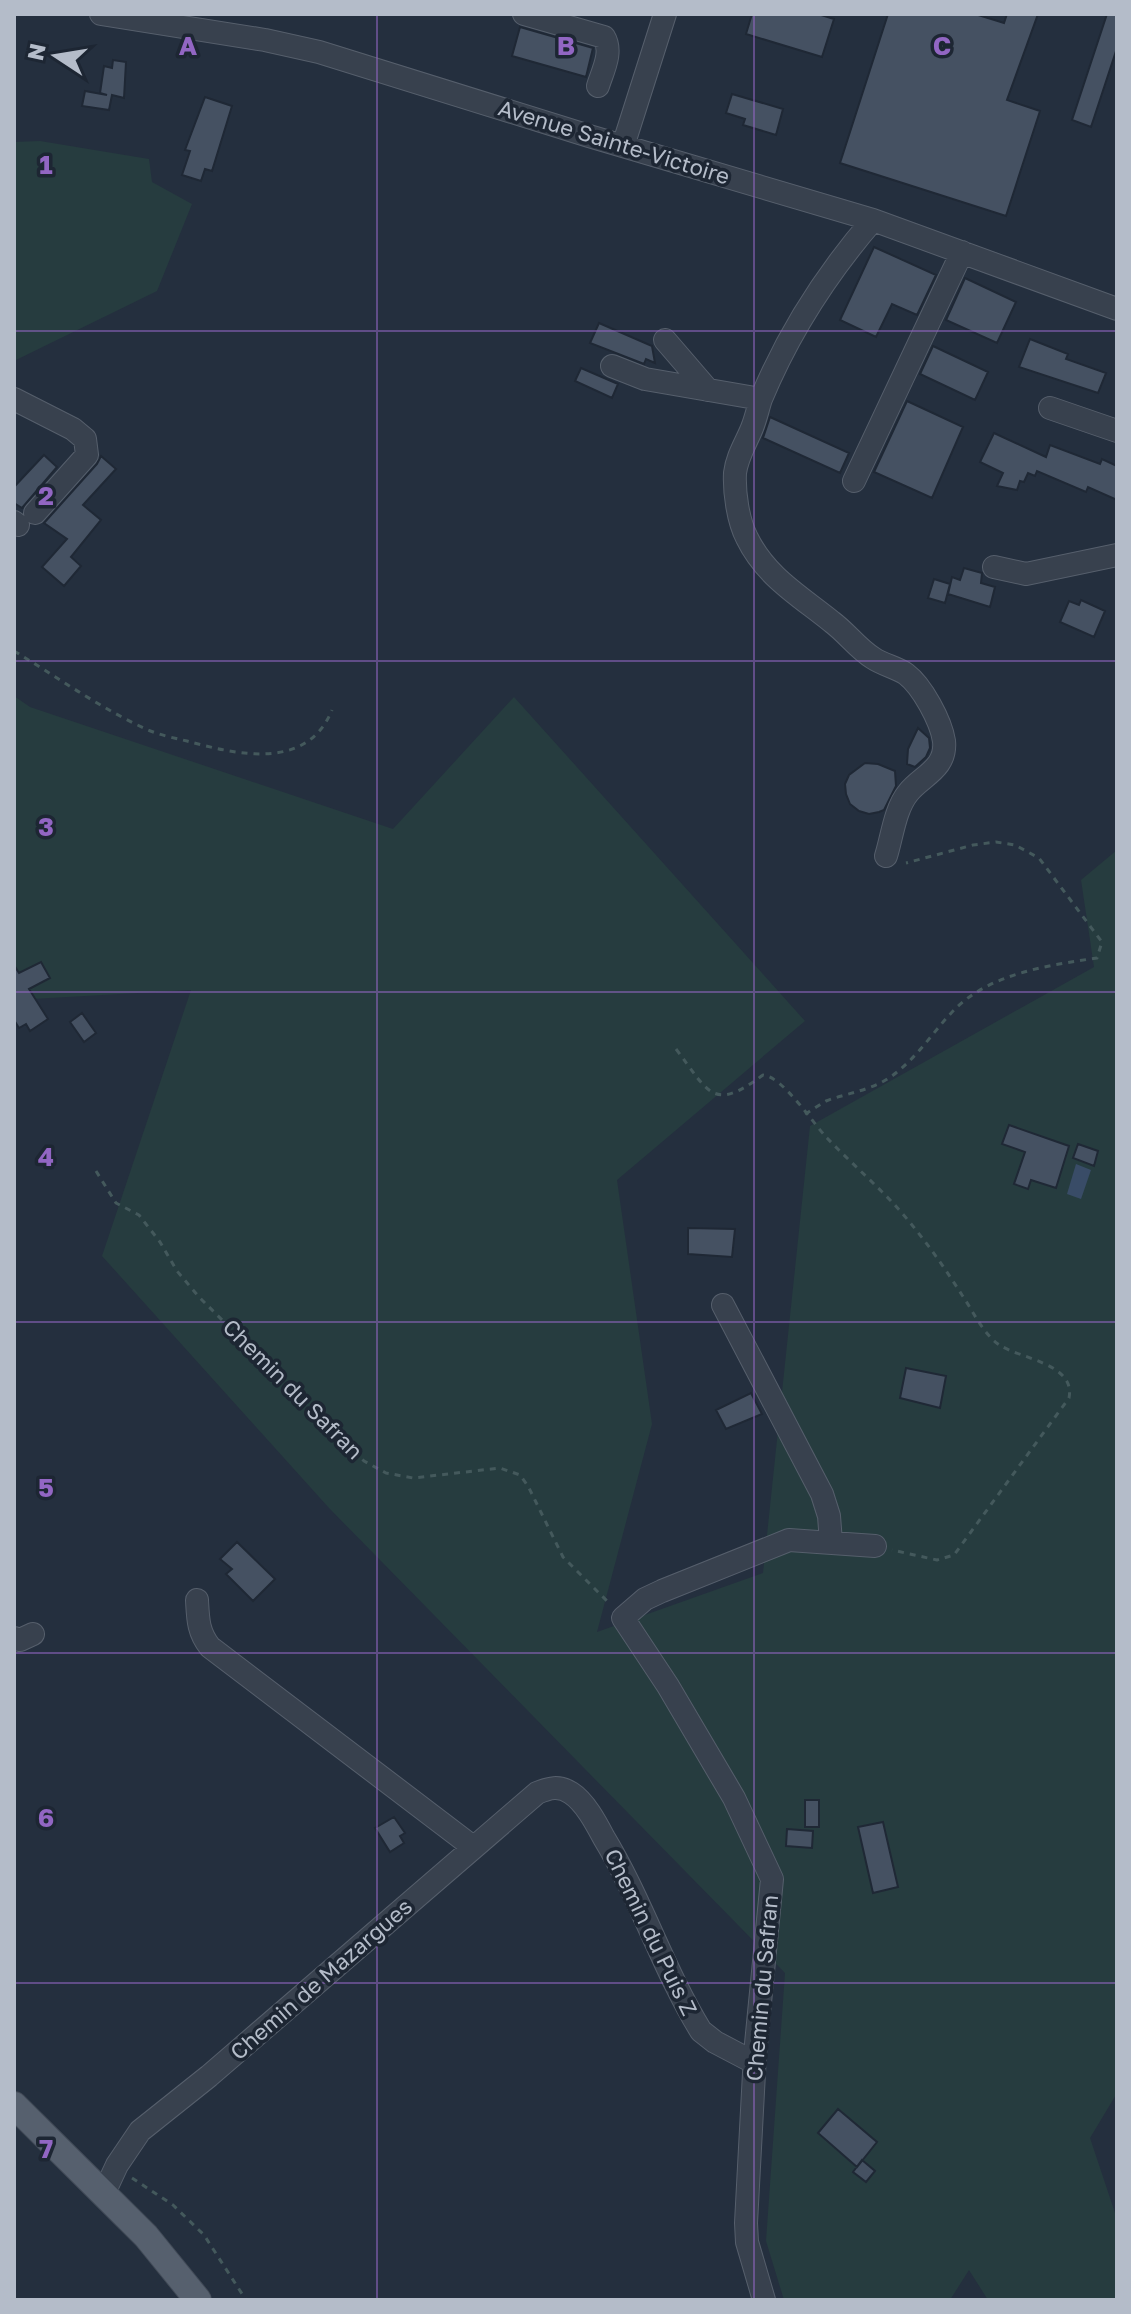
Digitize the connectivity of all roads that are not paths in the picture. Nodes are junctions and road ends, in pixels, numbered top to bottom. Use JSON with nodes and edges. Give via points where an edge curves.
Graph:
{"nodes":[{"id":1,"x":101,"y":14,"type":"edge"},
{"id":2,"x":524,"y":14,"type":"edge"},
{"id":3,"x":665,"y":14,"type":"edge"},
{"id":4,"x":598,"y":86,"type":"dead end"},
{"id":5,"x":623,"y":146,"type":"junction"},
{"id":6,"x":873,"y":220,"type":"junction"},
{"id":7,"x":962,"y":252,"type":"junction"},
{"id":8,"x":1117,"y":309,"type":"edge"},
{"id":9,"x":665,"y":340,"type":"dead end"},
{"id":10,"x":612,"y":366,"type":"dead end"},
{"id":11,"x":708,"y":390,"type":"junction"},
{"id":12,"x":14,"y":399,"type":"edge"},
{"id":13,"x":761,"y":399,"type":"junction"},
{"id":14,"x":1050,"y":408,"type":"dead end"},
{"id":15,"x":1117,"y":431,"type":"edge"},
{"id":16,"x":854,"y":481,"type":"dead end"},
{"id":17,"x":22,"y":520,"type":"edge"},
{"id":18,"x":1117,"y":555,"type":"edge"},
{"id":19,"x":994,"y":567,"type":"dead end"},
{"id":20,"x":886,"y":856,"type":"road end"},
{"id":21,"x":723,"y":1305,"type":"dead end"},
{"id":22,"x":831,"y":1542,"type":"junction"},
{"id":23,"x":875,"y":1546,"type":"road end"},
{"id":24,"x":197,"y":1600,"type":"dead end"},
{"id":25,"x":560,"y":1788,"type":"joint"},
{"id":26,"x":473,"y":1847,"type":"junction"},
{"id":27,"x":755,"y":2063,"type":"junction"},
{"id":28,"x":14,"y":2105,"type":"edge"},
{"id":29,"x":104,"y":2193,"type":"junction"},
{"id":30,"x":198,"y":2300,"type":"edge"},
{"id":31,"x":764,"y":2300,"type":"edge"}],
"edges":[{"from":1,"to":5,"type":"street","name":"Avenue Sainte-Victoire","via":[[319,52]]},
{"from":2,"to":4,"type":"street","via":[[604,37],[609,52]]},
{"from":3,"to":5,"type":"street"},
{"from":5,"to":6,"type":"street","name":"Avenue Sainte-Victoire"},
{"from":6,"to":7,"type":"street","name":"Avenue Sainte-Victoire"},
{"from":6,"to":13,"type":"street","via":[[844,253],[801,321]]},
{"from":7,"to":8,"type":"street","name":"Avenue Sainte-Victoire"},
{"from":7,"to":16,"type":"street"},
{"from":9,"to":11,"type":"street"},
{"from":10,"to":11,"type":"street","via":[[645,379]]},
{"from":11,"to":13,"type":"street"},
{"from":12,"to":17,"type":"street","via":[[73,429],[85,439],[87,455]]},
{"from":13,"to":20,"type":"street","via":[[735,475],[745,536],[763,567],[787,589],[834,622],[872,658],[907,675],[929,701],[944,740],[943,756],[931,776],[906,795]]},
{"from":14,"to":15,"type":"street"},
{"from":18,"to":19,"type":"street","via":[[1026,574]]},
{"from":21,"to":22,"type":"street","via":[[822,1494]]},
{"from":22,"to":23,"type":"street"},
{"from":22,"to":27,"type":"street","name":"Chemin du Safran","via":[[789,1540],[662,1591],[623,1618],[734,1798],[772,1879]]},
{"from":24,"to":26,"type":"street","via":[[198,1625],[210,1647]]},
{"from":25,"to":26,"type":"street","name":"Chemin de Mazargues","via":[[537,1793]]},
{"from":25,"to":27,"type":"street","name":"Chemin du Puis Z","via":[[581,1803],[622,1868],[701,2031]]},
{"from":26,"to":29,"type":"street","name":"Chemin de Mazargues","via":[[154,2119],[135,2137]]},
{"from":27,"to":31,"type":"street","name":"Chemin du Safran","via":[[747,2242]]},
{"from":28,"to":29,"type":"main road"},
{"from":29,"to":30,"type":"main road"}]}
